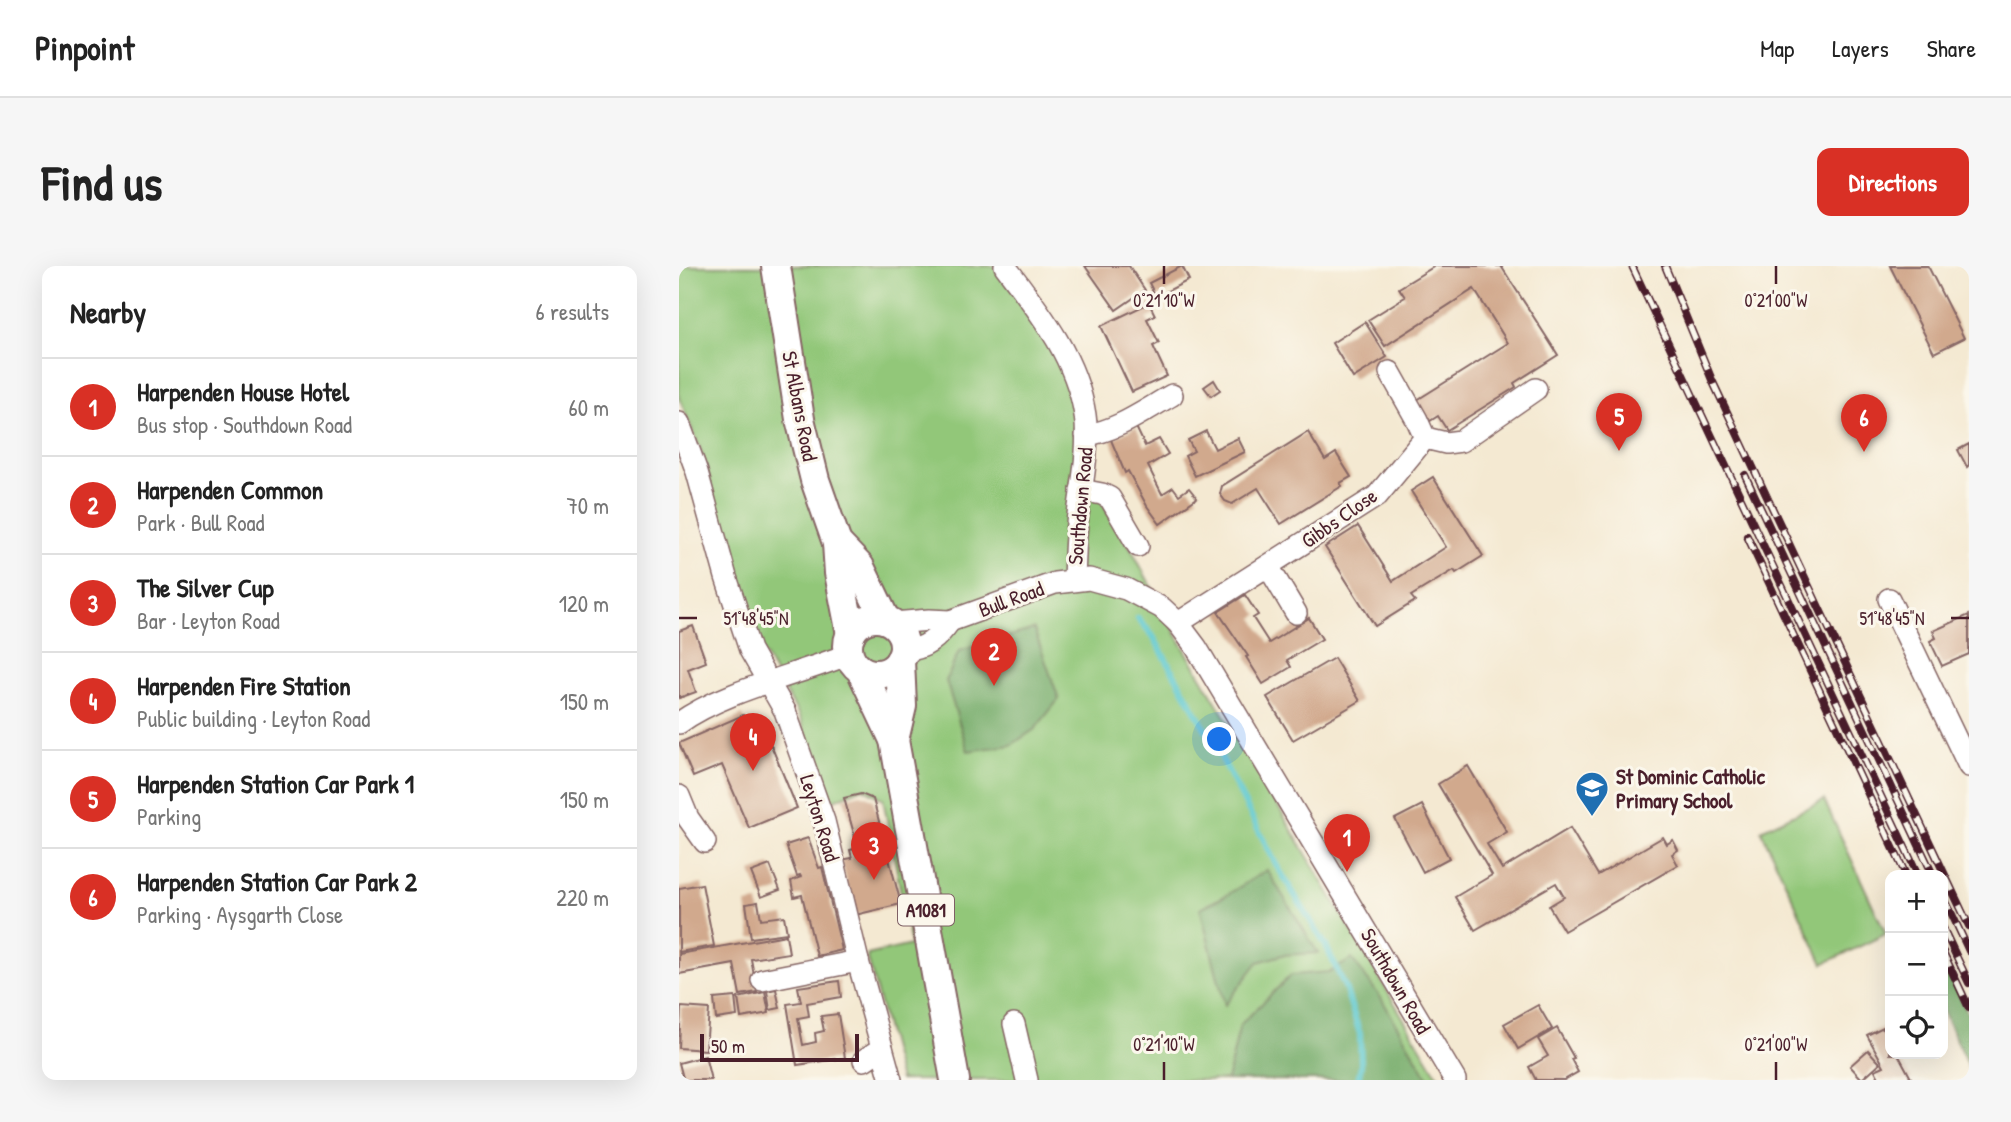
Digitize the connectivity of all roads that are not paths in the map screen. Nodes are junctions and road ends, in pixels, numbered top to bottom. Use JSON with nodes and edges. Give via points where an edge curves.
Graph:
{"nodes":[{"id":1,"x":776,"y":266,"type":"edge"},
{"id":2,"x":1005,"y":266,"type":"edge"},
{"id":3,"x":1390,"y":372,"type":"dead end"},
{"id":4,"x":1537,"y":389,"type":"dead end"},
{"id":5,"x":1172,"y":395,"type":"dead end"},
{"id":6,"x":681,"y":433,"type":"edge"},
{"id":7,"x":1086,"y":435,"type":"junction"},
{"id":8,"x":1425,"y":438,"type":"junction"},
{"id":9,"x":1081,"y":490,"type":"junction"},
{"id":10,"x":837,"y":543,"type":"junction"},
{"id":11,"x":1138,"y":545,"type":"dead end"},
{"id":12,"x":1268,"y":566,"type":"junction"},
{"id":13,"x":1074,"y":579,"type":"junction"},
{"id":14,"x":1889,"y":599,"type":"dead end"},
{"id":15,"x":1296,"y":614,"type":"dead end"},
{"id":16,"x":889,"y":621,"type":"junction"},
{"id":17,"x":950,"y":621,"type":"junction"},
{"id":18,"x":1178,"y":623,"type":"junction"},
{"id":19,"x":854,"y":653,"type":"junction"},
{"id":20,"x":902,"y":656,"type":"junction"},
{"id":21,"x":769,"y":683,"type":"junction"},
{"id":22,"x":679,"y":723,"type":"edge"},
{"id":23,"x":894,"y":740,"type":"junction"},
{"id":24,"x":1969,"y":766,"type":"edge"},
{"id":25,"x":679,"y":796,"type":"edge"},
{"id":26,"x":705,"y":842,"type":"dead end"},
{"id":27,"x":858,"y":961,"type":"junction"},
{"id":28,"x":762,"y":980,"type":"dead end"},
{"id":29,"x":1014,"y":1024,"type":"dead end"},
{"id":30,"x":882,"y":1048,"type":"junction"},
{"id":31,"x":864,"y":1060,"type":"dead end"},
{"id":32,"x":891,"y":1080,"type":"edge"},
{"id":33,"x":955,"y":1080,"type":"edge"},
{"id":34,"x":1027,"y":1080,"type":"edge"},
{"id":35,"x":1455,"y":1080,"type":"edge"}],
"edges":[{"from":1,"to":10,"type":"main road","name":"St Albans Road","number":"A1081","via":[[800,419]]},
{"from":2,"to":7,"type":"street","name":"Southdown Road","via":[[1050,326],[1074,374]]},
{"from":3,"to":8,"type":"street"},
{"from":4,"to":8,"type":"street","via":[[1461,441]]},
{"from":5,"to":7,"type":"street","via":[[1114,427]]},
{"from":6,"to":21,"type":"street","name":"Leyton Road","via":[[697,471],[750,650]]},
{"from":7,"to":9,"type":"street","name":"Southdown Road"},
{"from":8,"to":12,"type":"street","name":"Gibbs Close","via":[[1377,496]]},
{"from":9,"to":11,"type":"street","via":[[1110,498]]},
{"from":9,"to":13,"type":"street","name":"Southdown Road"},
{"from":10,"to":16,"type":"main road","name":"St Albans Road","number":"A1081","via":[[860,567]]},
{"from":10,"to":19,"type":"main road","name":"St Albans Road","number":"A1081"},
{"from":12,"to":15,"type":"street"},
{"from":12,"to":18,"type":"street","name":"Gibbs Close"},
{"from":13,"to":17,"type":"street","name":"Bull Road"},
{"from":13,"to":18,"type":"street","name":"Southdown Road","via":[[1126,589],[1162,608]]},
{"from":14,"to":24,"type":"street"},
{"from":16,"to":17,"type":"street","name":"Bull Road"},
{"from":16,"to":19,"type":"main road","via":[[866,620]]},
{"from":16,"to":20,"type":"main road","name":"St Albans Road","number":"A1081","via":[[904,640]]},
{"from":17,"to":20,"type":"street","name":"Bull Road","via":[[936,640]]},
{"from":18,"to":35,"type":"street","name":"Southdown Road"},
{"from":19,"to":20,"type":"main road","via":[[872,674],[893,669]]},
{"from":19,"to":21,"type":"street"},
{"from":19,"to":23,"type":"main road","name":"St Albans Road","number":"A1081"},
{"from":20,"to":23,"type":"main road","name":"St Albans Road","number":"A1081","via":[[902,706]]},
{"from":21,"to":22,"type":"street"},
{"from":21,"to":27,"type":"street","name":"Leyton Road","via":[[785,711],[824,821]]},
{"from":23,"to":33,"type":"main road","name":"St Albans Road","number":"A1081"},
{"from":25,"to":26,"type":"street"},
{"from":27,"to":28,"type":"street"},
{"from":27,"to":30,"type":"street","name":"Leyton Road"},
{"from":29,"to":34,"type":"street"},
{"from":30,"to":31,"type":"street"},
{"from":30,"to":32,"type":"street","name":"Leyton Road"}]}
